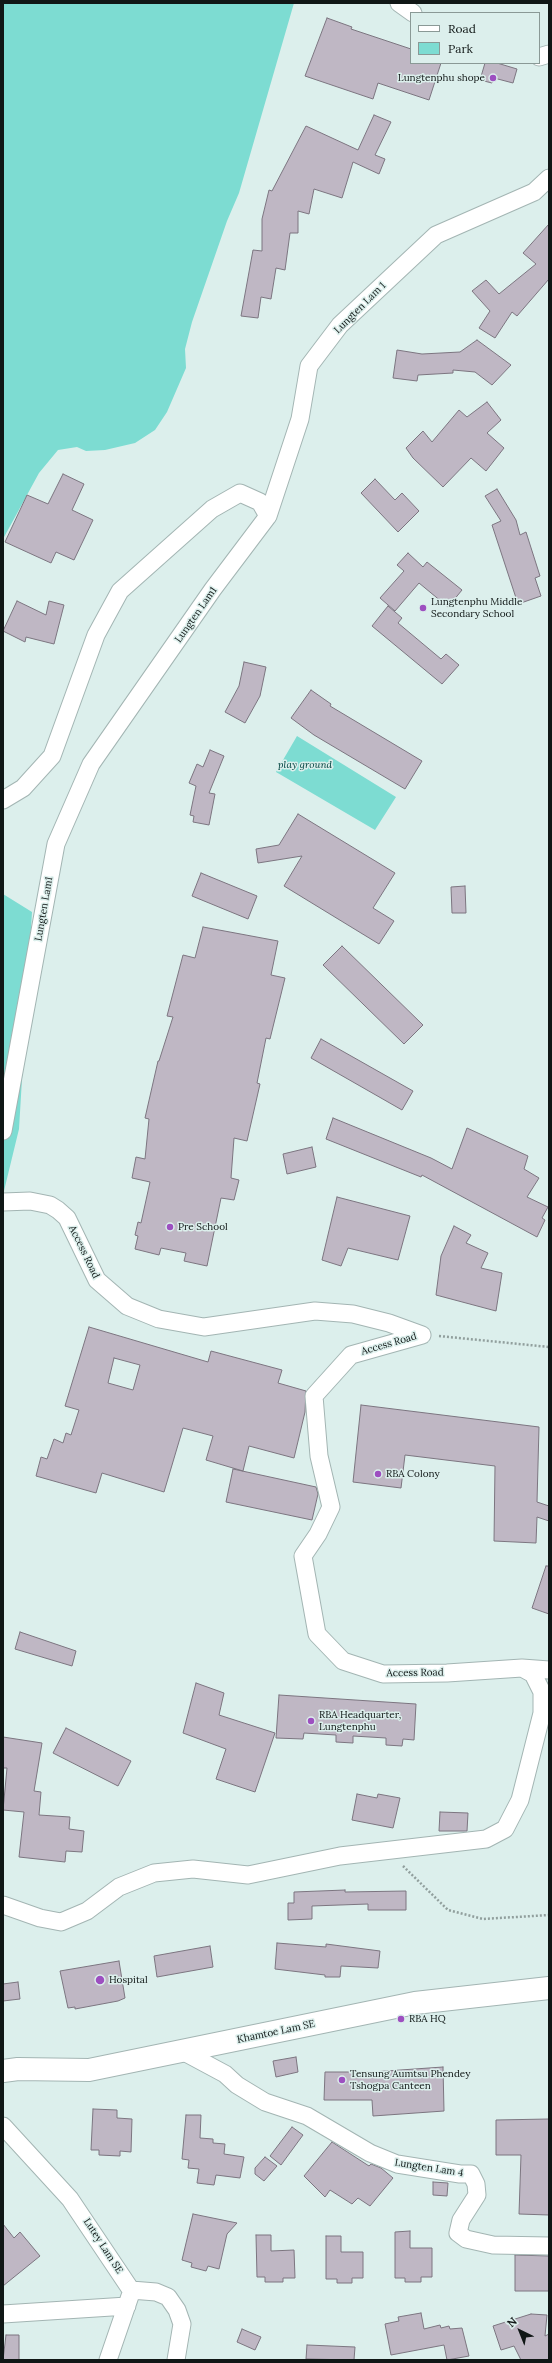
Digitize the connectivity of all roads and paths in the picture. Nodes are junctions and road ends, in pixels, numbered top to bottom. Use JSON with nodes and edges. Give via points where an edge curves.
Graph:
{"nodes":[{"id":1,"x":399,"y":3,"type":"edge"},
{"id":2,"x":411,"y":12,"type":"edge"},
{"id":3,"x":549,"y":178,"type":"edge"},
{"id":4,"x":268,"y":516,"type":"junction"},
{"id":5,"x":3,"y":800,"type":"edge"},
{"id":6,"x":3,"y":1131,"type":"edge"},
{"id":7,"x":3,"y":1202,"type":"edge"},
{"id":8,"x":422,"y":1335,"type":"junction"},
{"id":9,"x":549,"y":1347,"type":"edge"},
{"id":10,"x":522,"y":1668,"type":"junction"},
{"id":11,"x":549,"y":1670,"type":"edge"},
{"id":12,"x":388,"y":1851,"type":"junction"},
{"id":13,"x":3,"y":1905,"type":"edge"},
{"id":14,"x":549,"y":1915,"type":"edge"},
{"id":15,"x":549,"y":1988,"type":"edge"},
{"id":16,"x":184,"y":2052,"type":"junction"},
{"id":17,"x":3,"y":2071,"type":"edge"},
{"id":18,"x":3,"y":2126,"type":"edge"},
{"id":19,"x":549,"y":2246,"type":"edge"},
{"id":20,"x":132,"y":2290,"type":"junction"},
{"id":21,"x":127,"y":2306,"type":"junction"},
{"id":22,"x":3,"y":2314,"type":"edge"},
{"id":23,"x":108,"y":2360,"type":"edge"},
{"id":24,"x":176,"y":2360,"type":"edge"}],
"edges":[{"from":1,"to":2,"type":"street"},
{"from":3,"to":4,"type":"street","name":"Lungten Lam 1","via":[[534,192],[436,235],[340,325],[309,366],[300,419]]},
{"from":4,"to":5,"type":"street","via":[[260,502],[240,493],[212,509],[120,591],[96,635],[52,756],[23,788]]},
{"from":4,"to":6,"type":"street","name":"Lungten Lam1","via":[[213,589],[91,764],[56,844]]},
{"from":7,"to":8,"type":"street","name":"Access Road","via":[[30,1201],[50,1205],[58,1210],[67,1218],[97,1280],[127,1306],[159,1319],[204,1327],[315,1311],[352,1314],[390,1323]]},
{"from":8,"to":9,"type":"path"},
{"from":8,"to":10,"type":"street","name":"Access Road","via":[[351,1355],[314,1396],[319,1456],[331,1507],[318,1534],[302,1556],[317,1634],[343,1661],[383,1674]]},
{"from":10,"to":11,"type":"street","name":"Access Road"},
{"from":10,"to":12,"type":"street","via":[[533,1674],[542,1692],[542,1713],[520,1800],[505,1829],[486,1839]]},
{"from":12,"to":13,"type":"street","via":[[340,1856],[248,1875],[193,1869],[154,1873],[119,1887],[87,1911],[60,1922]]},
{"from":12,"to":14,"type":"path","via":[[448,1910],[483,1920]]},
{"from":15,"to":16,"type":"main road","name":"Khamtoe Lam SE","via":[[415,2003]]},
{"from":16,"to":17,"type":"main road","name":"Khamtoe Lam SE","via":[[89,2070]]},
{"from":16,"to":19,"type":"street","name":"Lungten Lam 4","via":[[225,2074],[237,2085],[265,2102],[307,2116],[380,2158],[415,2167],[471,2174],[476,2184],[477,2195],[461,2220],[458,2233],[466,2239],[493,2245]]},
{"from":18,"to":20,"type":"street","name":"Lutey Lam SE","via":[[73,2204]]},
{"from":20,"to":21,"type":"street"},
{"from":20,"to":24,"type":"street","via":[[156,2292],[168,2297],[177,2310],[182,2324]]},
{"from":21,"to":22,"type":"street"},
{"from":21,"to":23,"type":"street"}]}
